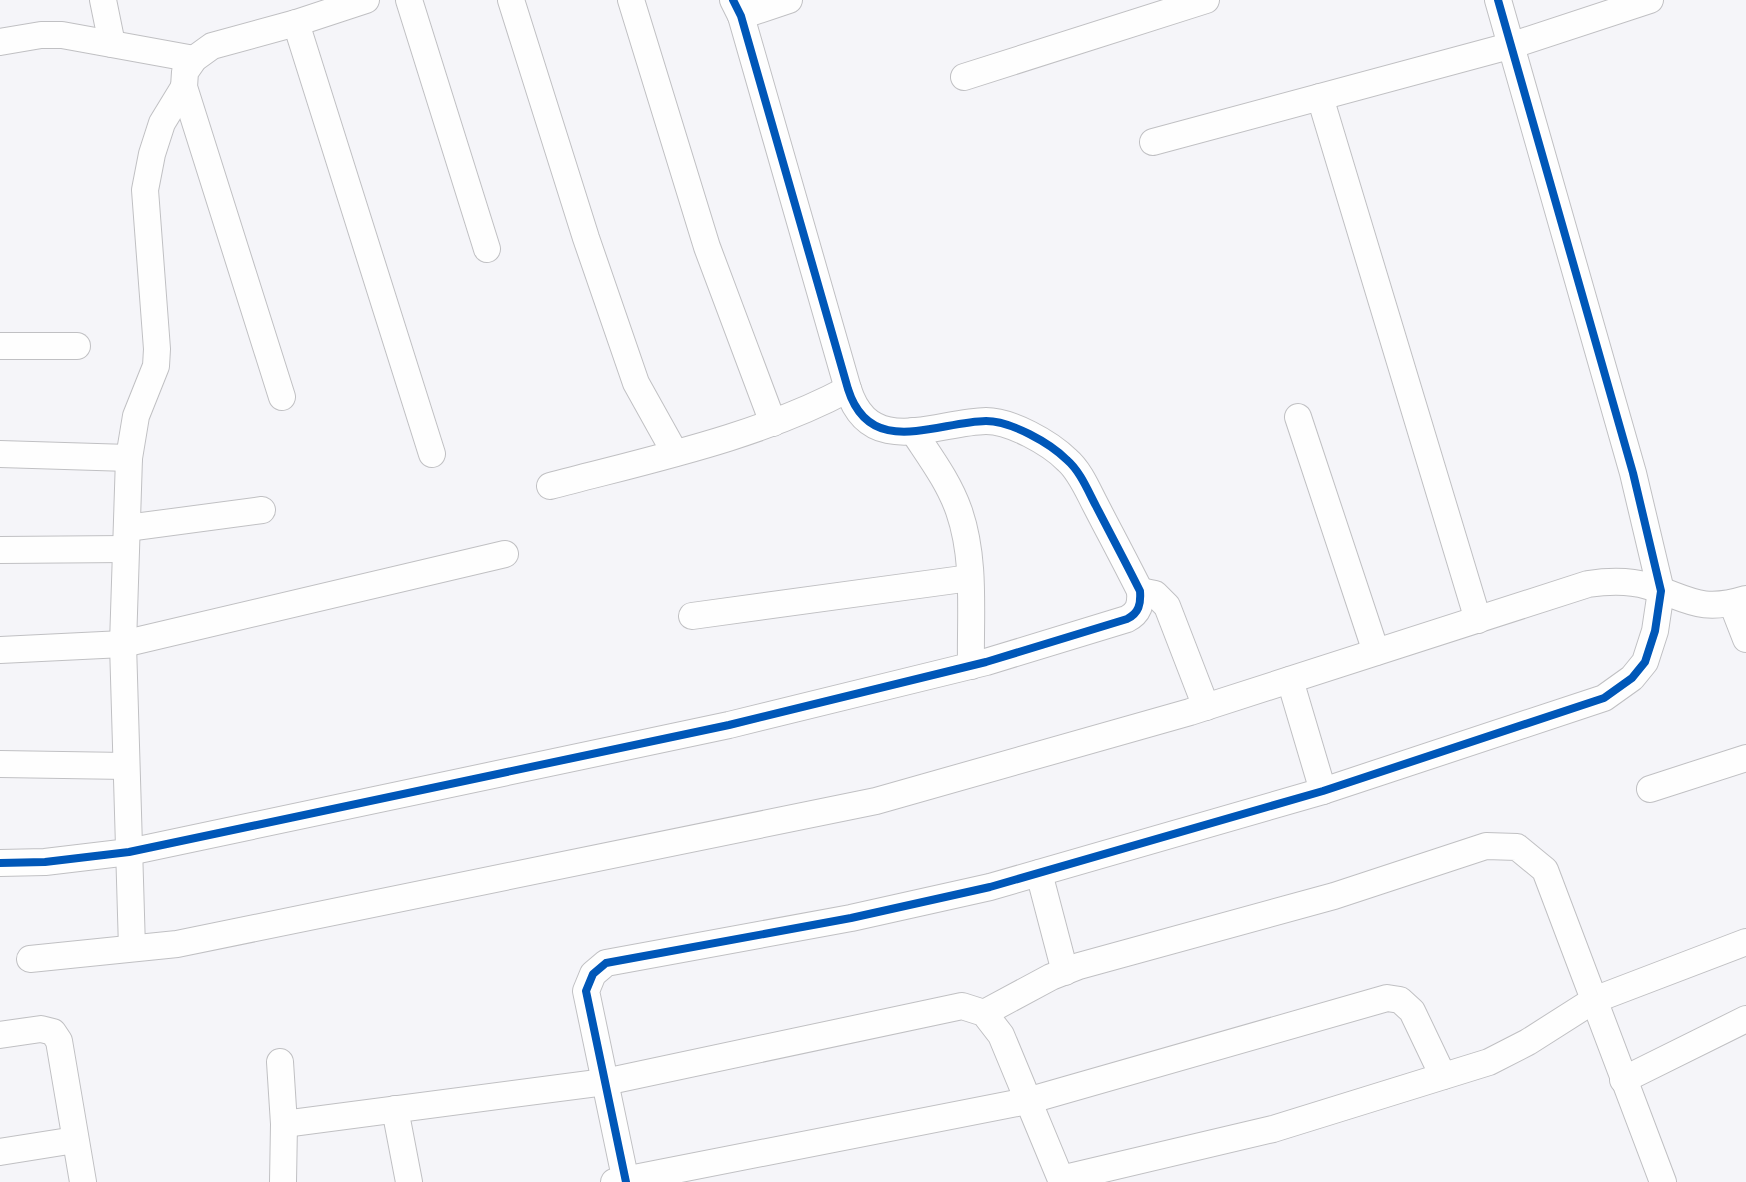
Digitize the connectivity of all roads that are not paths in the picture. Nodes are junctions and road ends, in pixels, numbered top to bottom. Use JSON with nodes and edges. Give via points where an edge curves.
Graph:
{"nodes":[{"id":1,"x":103,"y":0,"type":"edge"},
{"id":2,"x":366,"y":0,"type":"edge"},
{"id":3,"x":409,"y":0,"type":"edge"},
{"id":4,"x":511,"y":0,"type":"edge"},
{"id":5,"x":631,"y":0,"type":"edge"},
{"id":6,"x":789,"y":0,"type":"edge"},
{"id":7,"x":1206,"y":0,"type":"edge"},
{"id":8,"x":1498,"y":0,"type":"edge"},
{"id":9,"x":1650,"y":0,"type":"edge"},
{"id":10,"x":737,"y":8,"type":"edge"},
{"id":11,"x":296,"y":23,"type":"junction"},
{"id":12,"x":0,"y":42,"type":"edge"},
{"id":13,"x":112,"y":44,"type":"junction"},
{"id":14,"x":1513,"y":45,"type":"junction"},
{"id":15,"x":194,"y":59,"type":"junction"},
{"id":16,"x":964,"y":77,"type":"dead end"},
{"id":17,"x":184,"y":87,"type":"junction"},
{"id":18,"x":1320,"y":97,"type":"junction"},
{"id":19,"x":1153,"y":142,"type":"dead end"},
{"id":20,"x":487,"y":249,"type":"dead end"},
{"id":21,"x":0,"y":346,"type":"edge"},
{"id":22,"x":77,"y":346,"type":"dead end"},
{"id":23,"x":848,"y":389,"type":"junction"},
{"id":24,"x":282,"y":397,"type":"dead end"},
{"id":25,"x":1298,"y":417,"type":"dead end"},
{"id":26,"x":773,"y":423,"type":"junction"},
{"id":27,"x":913,"y":431,"type":"junction"},
{"id":28,"x":675,"y":453,"type":"junction"},
{"id":29,"x":0,"y":454,"type":"edge"},
{"id":30,"x":432,"y":454,"type":"dead end"},
{"id":31,"x":129,"y":458,"type":"junction"},
{"id":32,"x":550,"y":486,"type":"dead end"},
{"id":33,"x":262,"y":510,"type":"dead end"},
{"id":34,"x":127,"y":539,"type":"junction"},
{"id":35,"x":0,"y":550,"type":"edge"},
{"id":36,"x":505,"y":554,"type":"dead end"},
{"id":37,"x":970,"y":578,"type":"junction"},
{"id":38,"x":1140,"y":591,"type":"junction"},
{"id":39,"x":1661,"y":591,"type":"junction"},
{"id":40,"x":1739,"y":601,"type":"edge"},
{"id":41,"x":692,"y":616,"type":"dead end"},
{"id":42,"x":1478,"y":620,"type":"junction"},
{"id":43,"x":1746,"y":639,"type":"edge"},
{"id":44,"x":123,"y":645,"type":"junction"},
{"id":45,"x":0,"y":650,"type":"edge"},
{"id":46,"x":1376,"y":652,"type":"junction"},
{"id":47,"x":970,"y":666,"type":"junction"},
{"id":48,"x":1290,"y":680,"type":"junction"},
{"id":49,"x":1206,"y":707,"type":"junction"},
{"id":50,"x":1746,"y":758,"type":"edge"},
{"id":51,"x":0,"y":764,"type":"edge"},
{"id":52,"x":126,"y":766,"type":"junction"},
{"id":53,"x":1650,"y":789,"type":"dead end"},
{"id":54,"x":1323,"y":791,"type":"junction"},
{"id":55,"x":129,"y":852,"type":"junction"},
{"id":56,"x":0,"y":863,"type":"edge"},
{"id":57,"x":1039,"y":873,"type":"junction"},
{"id":58,"x":1746,"y":942,"type":"edge"},
{"id":59,"x":132,"y":948,"type":"junction"},
{"id":60,"x":30,"y":959,"type":"dead end"},
{"id":61,"x":1065,"y":972,"type":"junction"},
{"id":62,"x":1594,"y":1000,"type":"junction"},
{"id":63,"x":984,"y":1013,"type":"junction"},
{"id":64,"x":1746,"y":1019,"type":"edge"},
{"id":65,"x":0,"y":1035,"type":"edge"},
{"id":66,"x":280,"y":1062,"type":"dead end"},
{"id":67,"x":1443,"y":1076,"type":"junction"},
{"id":68,"x":1623,"y":1080,"type":"junction"},
{"id":69,"x":604,"y":1082,"type":"junction"},
{"id":70,"x":1027,"y":1101,"type":"junction"},
{"id":71,"x":395,"y":1109,"type":"junction"},
{"id":72,"x":284,"y":1124,"type":"junction"},
{"id":73,"x":75,"y":1140,"type":"junction"},
{"id":74,"x":0,"y":1152,"type":"edge"},
{"id":75,"x":1061,"y":1180,"type":"edge"},
{"id":76,"x":622,"y":1181,"type":"edge"},
{"id":77,"x":83,"y":1182,"type":"edge"},
{"id":78,"x":283,"y":1182,"type":"edge"},
{"id":79,"x":409,"y":1182,"type":"edge"},
{"id":80,"x":1663,"y":1182,"type":"edge"}],
"edges":[{"from":1,"to":13,"type":"street"},
{"from":2,"to":11,"type":"street"},
{"from":3,"to":20,"type":"street"},
{"from":4,"to":28,"type":"street","via":[[636,383]]},
{"from":5,"to":26,"type":"street","via":[[707,247]]},
{"from":6,"to":10,"type":"street"},
{"from":7,"to":16,"type":"street"},
{"from":8,"to":14,"type":"street"},
{"from":9,"to":14,"type":"street"},
{"from":10,"to":23,"type":"street"},
{"from":11,"to":15,"type":"street","via":[[212,46]]},
{"from":11,"to":30,"type":"street"},
{"from":12,"to":13,"type":"street","via":[[62,35]]},
{"from":13,"to":15,"type":"street"},
{"from":14,"to":18,"type":"street"},
{"from":14,"to":39,"type":"street","via":[[1633,473]]},
{"from":15,"to":17,"type":"street","via":[[186,72]]},
{"from":17,"to":24,"type":"street"},
{"from":17,"to":31,"type":"street","via":[[162,123],[145,190],[156,366],[136,416]]},
{"from":18,"to":19,"type":"street"},
{"from":18,"to":42,"type":"street"},
{"from":21,"to":22,"type":"street"},
{"from":23,"to":26,"type":"street"},
{"from":23,"to":27,"type":"street","via":[[860,415],[875,426]]},
{"from":25,"to":46,"type":"street"},
{"from":26,"to":28,"type":"street"},
{"from":27,"to":37,"type":"street","via":[[942,474],[958,510],[967,539]]},
{"from":27,"to":38,"type":"street","via":[[987,421],[1010,425],[1068,460]]},
{"from":28,"to":32,"type":"street"},
{"from":29,"to":31,"type":"street"},
{"from":31,"to":34,"type":"street"},
{"from":33,"to":34,"type":"street"},
{"from":34,"to":35,"type":"street"},
{"from":34,"to":44,"type":"street"},
{"from":36,"to":44,"type":"street"},
{"from":37,"to":41,"type":"street"},
{"from":37,"to":47,"type":"street"},
{"from":38,"to":47,"type":"street","via":[[1139,607],[1127,619]]},
{"from":38,"to":49,"type":"street","via":[[1155,594],[1167,606]]},
{"from":39,"to":40,"type":"street","via":[[1707,606]]},
{"from":39,"to":42,"type":"street","via":[[1615,580],[1588,584]]},
{"from":39,"to":54,"type":"street","via":[[1646,662],[1632,678],[1604,698]]},
{"from":40,"to":43,"type":"street"},
{"from":42,"to":46,"type":"street"},
{"from":44,"to":45,"type":"street"},
{"from":44,"to":52,"type":"street"},
{"from":46,"to":48,"type":"street"},
{"from":47,"to":55,"type":"street","via":[[729,725]]},
{"from":48,"to":49,"type":"street"},
{"from":48,"to":54,"type":"street"},
{"from":49,"to":59,"type":"street","via":[[876,801],[200,939]]},
{"from":50,"to":53,"type":"street"},
{"from":51,"to":52,"type":"street"},
{"from":52,"to":55,"type":"street"},
{"from":54,"to":57,"type":"street"},
{"from":55,"to":56,"type":"street"},
{"from":55,"to":59,"type":"street"},
{"from":57,"to":61,"type":"street"},
{"from":57,"to":69,"type":"street","via":[[851,918],[606,963],[593,974],[586,991]]},
{"from":58,"to":62,"type":"street"},
{"from":59,"to":60,"type":"street"},
{"from":61,"to":62,"type":"street","via":[[1334,896],[1486,846],[1517,847],[1545,870]]},
{"from":61,"to":63,"type":"street"},
{"from":62,"to":67,"type":"street","via":[[1489,1062]]},
{"from":62,"to":68,"type":"street"},
{"from":63,"to":69,"type":"street","via":[[962,1006]]},
{"from":63,"to":70,"type":"street","via":[[1001,1035]]},
{"from":64,"to":68,"type":"street"},
{"from":65,"to":73,"type":"street","via":[[41,1029],[53,1032],[59,1041]]},
{"from":66,"to":72,"type":"street"},
{"from":67,"to":70,"type":"street","via":[[1412,1011],[1400,1000],[1387,998]]},
{"from":67,"to":75,"type":"street","via":[[1273,1129]]},
{"from":68,"to":80,"type":"street"},
{"from":69,"to":71,"type":"street"},
{"from":69,"to":76,"type":"street"},
{"from":70,"to":75,"type":"street"},
{"from":70,"to":76,"type":"street"},
{"from":71,"to":72,"type":"street"},
{"from":71,"to":79,"type":"street"},
{"from":72,"to":78,"type":"street"},
{"from":73,"to":74,"type":"street"},
{"from":73,"to":77,"type":"street"}]}
